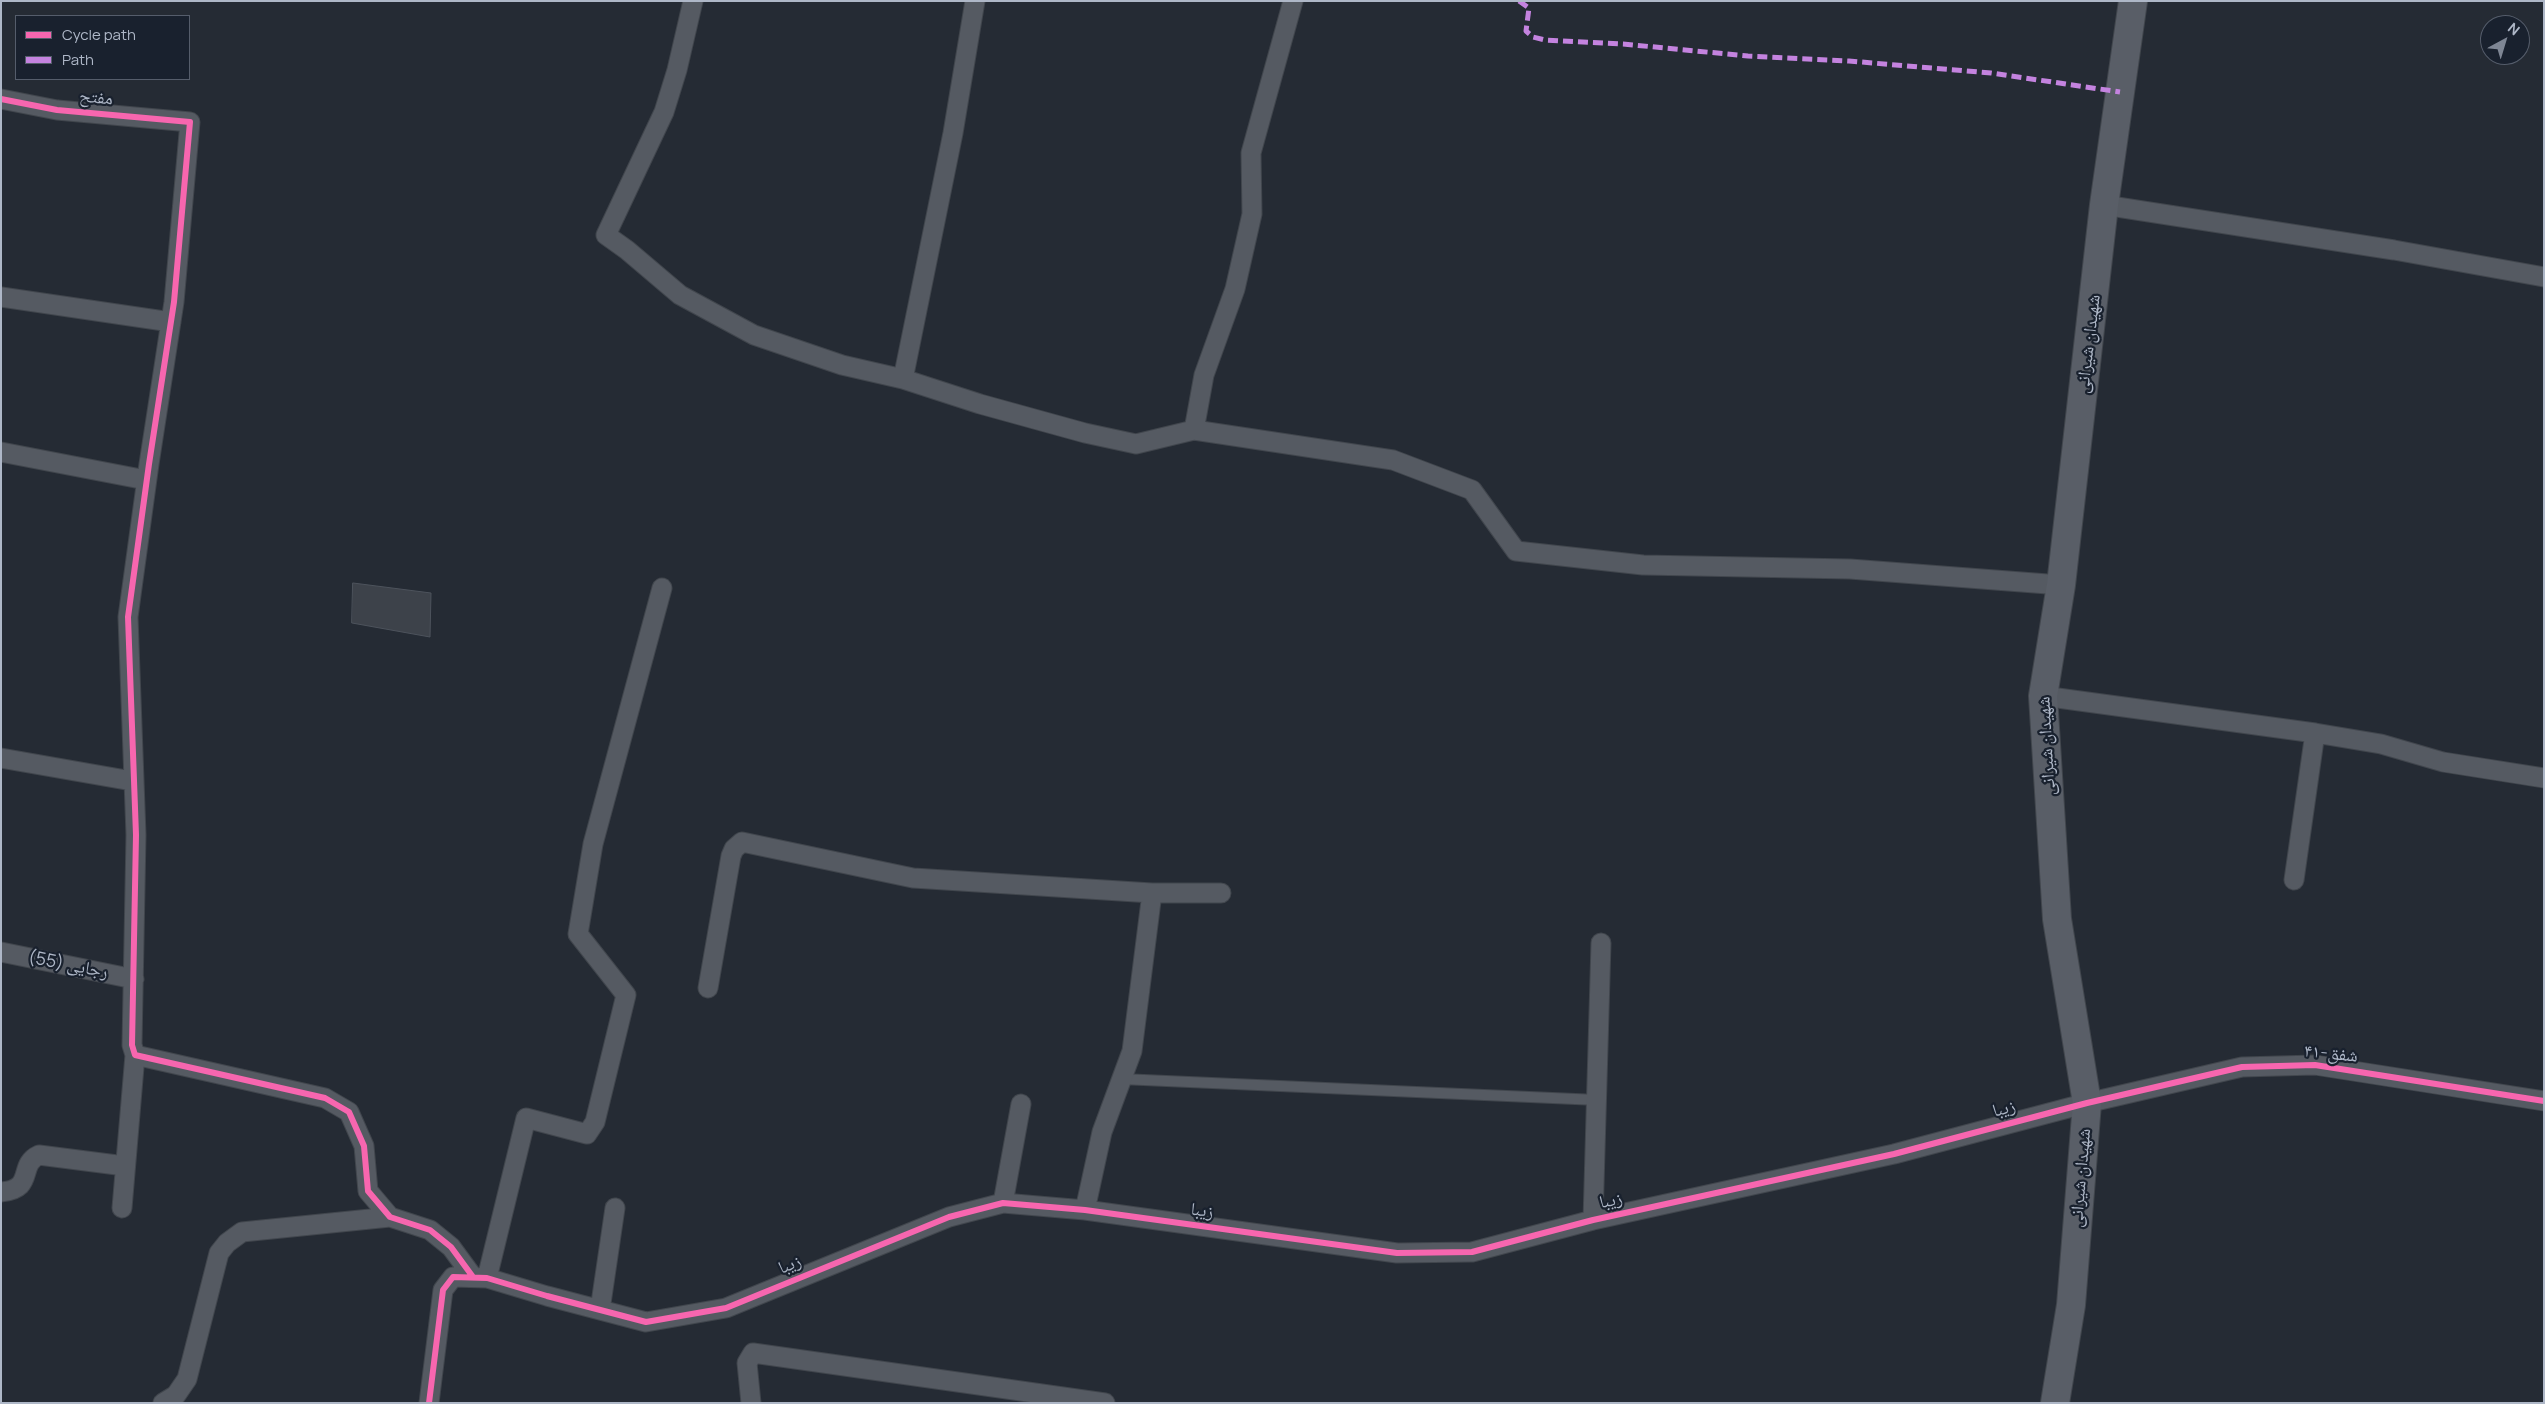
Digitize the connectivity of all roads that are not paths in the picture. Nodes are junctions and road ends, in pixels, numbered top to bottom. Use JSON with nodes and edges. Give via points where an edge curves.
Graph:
{"nodes":[{"id":1,"x":693,"y":1,"type":"edge"},
{"id":2,"x":975,"y":1,"type":"edge"},
{"id":3,"x":1293,"y":1,"type":"edge"},
{"id":4,"x":2134,"y":1,"type":"edge"},
{"id":5,"x":1,"y":99,"type":"edge"},
{"id":6,"x":2104,"y":205,"type":"junction"},
{"id":7,"x":2544,"y":277,"type":"edge"},
{"id":8,"x":1,"y":297,"type":"edge"},
{"id":9,"x":171,"y":322,"type":"junction"},
{"id":10,"x":903,"y":379,"type":"junction"},
{"id":11,"x":1194,"y":430,"type":"junction"},
{"id":12,"x":1,"y":452,"type":"edge"},
{"id":13,"x":146,"y":480,"type":"junction"},
{"id":14,"x":2061,"y":585,"type":"junction"},
{"id":15,"x":662,"y":588,"type":"dead end"},
{"id":16,"x":2043,"y":696,"type":"junction"},
{"id":17,"x":2316,"y":732,"type":"junction"},
{"id":18,"x":1,"y":758,"type":"edge"},
{"id":19,"x":2544,"y":778,"type":"edge"},
{"id":20,"x":132,"y":781,"type":"junction"},
{"id":21,"x":2294,"y":880,"type":"dead end"},
{"id":22,"x":1152,"y":893,"type":"junction"},
{"id":23,"x":1221,"y":893,"type":"dead end"},
{"id":24,"x":1601,"y":943,"type":"dead end"},
{"id":25,"x":1,"y":952,"type":"edge"},
{"id":26,"x":134,"y":979,"type":"junction"},
{"id":27,"x":708,"y":988,"type":"dead end"},
{"id":28,"x":134,"y":1055,"type":"junction"},
{"id":29,"x":1121,"y":1079,"type":"junction"},
{"id":30,"x":1598,"y":1100,"type":"junction"},
{"id":31,"x":2544,"y":1101,"type":"edge"},
{"id":32,"x":2086,"y":1103,"type":"junction"},
{"id":33,"x":1021,"y":1104,"type":"dead end"},
{"id":34,"x":125,"y":1166,"type":"junction"},
{"id":35,"x":1,"y":1192,"type":"edge"},
{"id":36,"x":1003,"y":1203,"type":"junction"},
{"id":37,"x":122,"y":1208,"type":"dead end"},
{"id":38,"x":615,"y":1208,"type":"dead end"},
{"id":39,"x":1085,"y":1210,"type":"junction"},
{"id":40,"x":390,"y":1217,"type":"junction"},
{"id":41,"x":1594,"y":1220,"type":"junction"},
{"id":42,"x":480,"y":1278,"type":"junction"},
{"id":43,"x":600,"y":1310,"type":"junction"},
{"id":44,"x":162,"y":1403,"type":"edge"},
{"id":45,"x":429,"y":1403,"type":"edge"},
{"id":46,"x":751,"y":1403,"type":"edge"},
{"id":47,"x":1105,"y":1403,"type":"edge"},
{"id":48,"x":2055,"y":1403,"type":"edge"}],
"edges":[{"from":1,"to":10,"type":"street","via":[[664,112],[606,235],[680,295],[754,335],[842,365]]},
{"from":2,"to":10,"type":"street","via":[[953,133]]},
{"from":3,"to":11,"type":"street","via":[[1251,153],[1252,214],[1235,289],[1204,375]]},
{"from":4,"to":6,"type":"street","name":"شهیدان شیرانی"},
{"from":5,"to":9,"type":"street","name":"مفتح","via":[[57,110],[190,122]]},
{"from":6,"to":7,"type":"street"},
{"from":6,"to":14,"type":"street","name":"شهیدان شیرانی"},
{"from":8,"to":9,"type":"street"},
{"from":9,"to":13,"type":"street"},
{"from":10,"to":11,"type":"street","via":[[980,404],[1136,444]]},
{"from":11,"to":14,"type":"street","via":[[1402,463],[1472,490],[1516,552],[1643,565],[1850,569]]},
{"from":12,"to":13,"type":"street"},
{"from":13,"to":20,"type":"street","via":[[128,618]]},
{"from":14,"to":16,"type":"street","name":"شهیدان شیرانی"},
{"from":15,"to":42,"type":"street","via":[[593,844],[578,934],[626,995],[595,1122],[587,1134],[526,1118]]},
{"from":16,"to":17,"type":"street"},
{"from":16,"to":32,"type":"street","name":"شهیدان شیرانی","via":[[2057,919]]},
{"from":17,"to":19,"type":"street","via":[[2382,744],[2443,762]]},
{"from":17,"to":21,"type":"street"},
{"from":18,"to":20,"type":"street"},
{"from":20,"to":26,"type":"street","via":[[136,835]]},
{"from":22,"to":23,"type":"street"},
{"from":22,"to":27,"type":"street","via":[[913,878],[742,842],[731,856]]},
{"from":22,"to":29,"type":"street","via":[[1132,1051]]},
{"from":24,"to":30,"type":"street"},
{"from":25,"to":26,"type":"street","name":"رجایی (55)"},
{"from":26,"to":28,"type":"street"},
{"from":28,"to":34,"type":"street"},
{"from":28,"to":40,"type":"street","via":[[325,1098],[349,1112],[364,1146],[368,1191]]},
{"from":29,"to":30,"type":"lane"},
{"from":29,"to":39,"type":"street","via":[[1102,1132]]},
{"from":30,"to":41,"type":"street"},
{"from":31,"to":32,"type":"street","name":"شفق-۴۱","via":[[2315,1065],[2242,1067]]},
{"from":32,"to":41,"type":"street","name":"زیبا","via":[[1894,1154]]},
{"from":32,"to":48,"type":"street","name":"شهیدان شیرانی","via":[[2071,1305]]},
{"from":33,"to":36,"type":"street"},
{"from":34,"to":35,"type":"street","via":[[39,1155],[31,1162],[20,1187]]},
{"from":34,"to":37,"type":"street"},
{"from":36,"to":39,"type":"street","name":"زیبا"},
{"from":36,"to":43,"type":"street","name":"زیبا","via":[[949,1217],[726,1308],[646,1322]]},
{"from":38,"to":43,"type":"street"},
{"from":39,"to":41,"type":"street","name":"زیبا","via":[[1397,1253],[1472,1252]]},
{"from":40,"to":42,"type":"street","via":[[430,1230]]},
{"from":40,"to":44,"type":"street","via":[[242,1232],[227,1243],[219,1253],[187,1379],[176,1395]]},
{"from":42,"to":43,"type":"street","name":"زیبا"},
{"from":42,"to":45,"type":"street","name":"زیبا","via":[[452,1277],[443,1290]]},
{"from":46,"to":47,"type":"street","via":[[747,1363],[752,1353]]}]}
